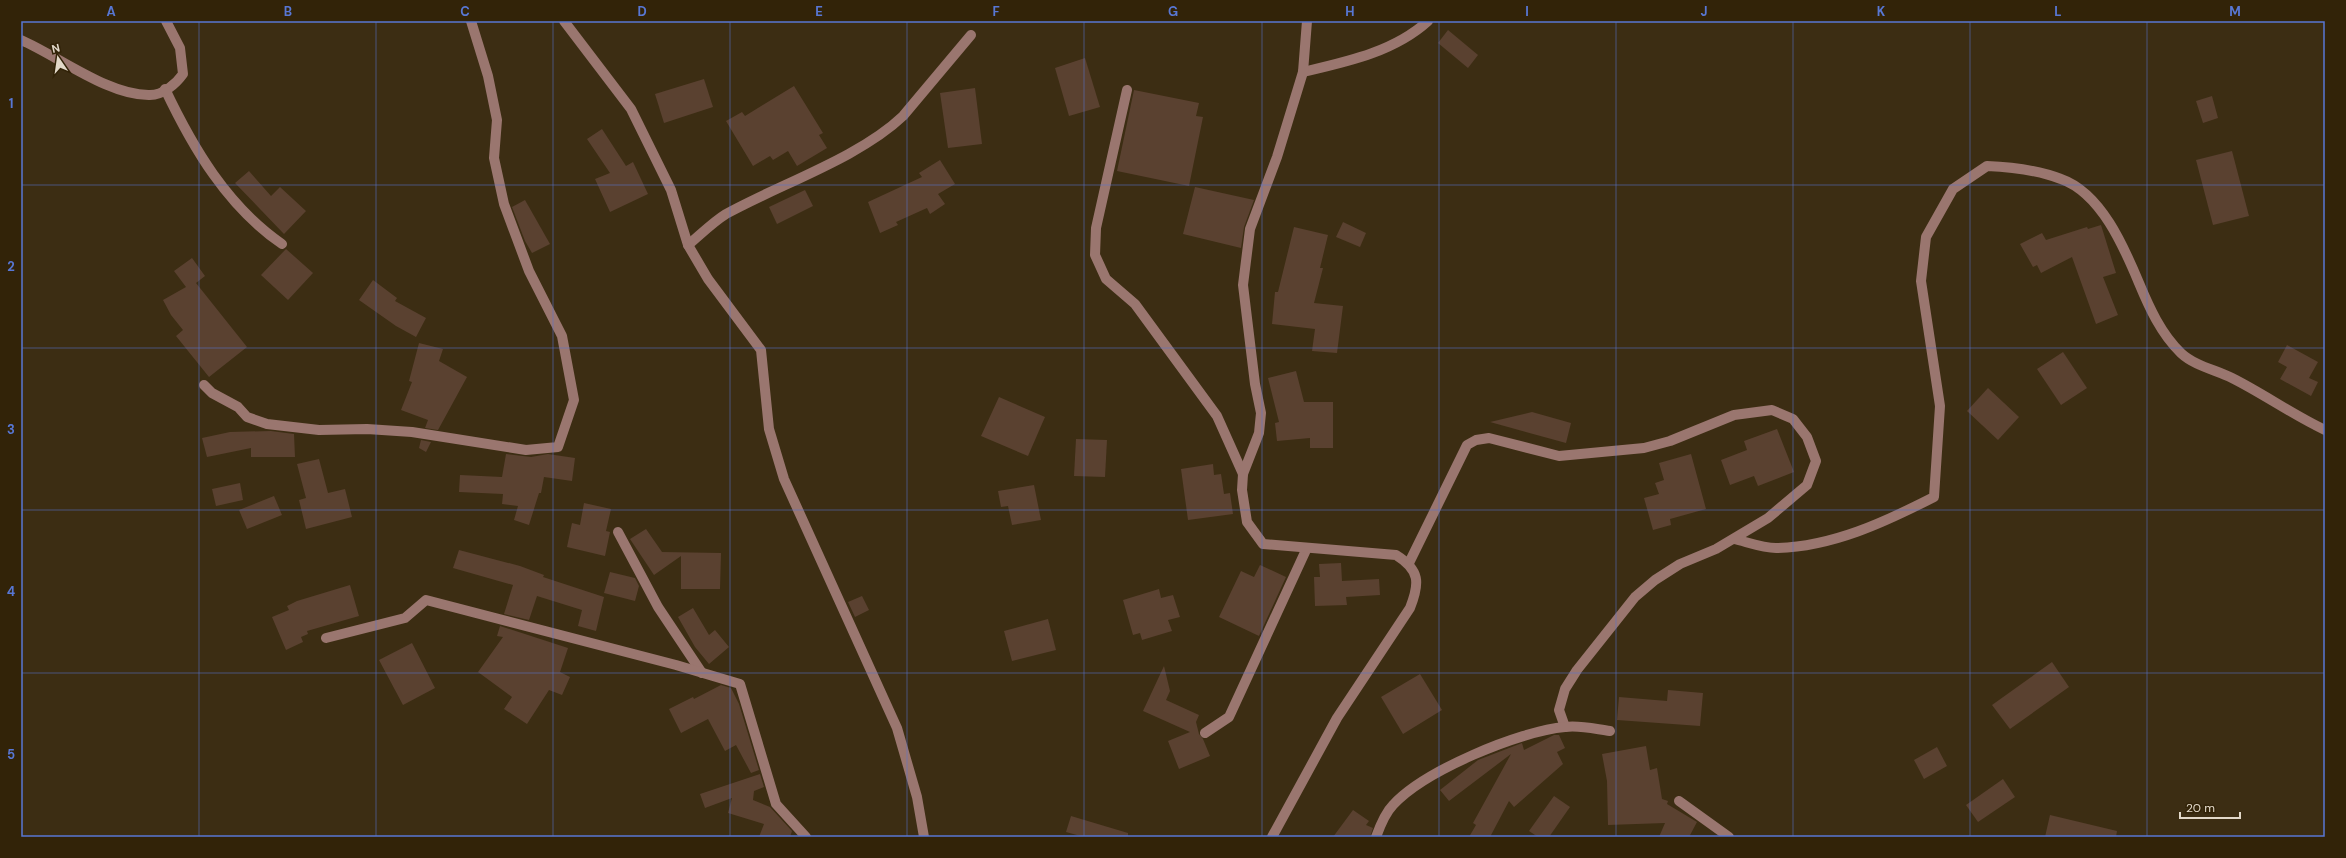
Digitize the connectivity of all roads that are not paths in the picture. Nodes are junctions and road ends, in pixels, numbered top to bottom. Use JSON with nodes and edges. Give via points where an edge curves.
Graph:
{"nodes":[{"id":1,"x":166,"y":21,"type":"edge"},
{"id":2,"x":471,"y":21,"type":"edge"},
{"id":3,"x":564,"y":21,"type":"edge"},
{"id":4,"x":1307,"y":21,"type":"edge"},
{"id":5,"x":1428,"y":21,"type":"edge"},
{"id":6,"x":971,"y":35,"type":"dead end"},
{"id":7,"x":21,"y":40,"type":"edge"},
{"id":8,"x":1303,"y":72,"type":"junction"},
{"id":9,"x":165,"y":89,"type":"junction"},
{"id":10,"x":1127,"y":90,"type":"dead end"},
{"id":11,"x":282,"y":244,"type":"dead end"},
{"id":12,"x":688,"y":246,"type":"junction"},
{"id":13,"x":204,"y":385,"type":"dead end"},
{"id":14,"x":2325,"y":430,"type":"edge"},
{"id":15,"x":1243,"y":474,"type":"junction"},
{"id":16,"x":618,"y":532,"type":"dead end"},
{"id":17,"x":1734,"y":539,"type":"junction"},
{"id":18,"x":1306,"y":550,"type":"junction"},
{"id":19,"x":1409,"y":563,"type":"junction"},
{"id":20,"x":326,"y":638,"type":"dead end"},
{"id":21,"x":702,"y":673,"type":"junction"},
{"id":22,"x":1565,"y":727,"type":"junction"},
{"id":23,"x":1610,"y":731,"type":"dead end"},
{"id":24,"x":1206,"y":733,"type":"dead end"},
{"id":25,"x":1679,"y":801,"type":"dead end"},
{"id":26,"x":806,"y":837,"type":"edge"},
{"id":27,"x":924,"y":837,"type":"edge"},
{"id":28,"x":1272,"y":837,"type":"edge"},
{"id":29,"x":1376,"y":837,"type":"edge"},
{"id":30,"x":1729,"y":837,"type":"edge"}],
"edges":[{"from":1,"to":9,"type":"street","via":[[180,48],[182,74],[175,85]]},
{"from":2,"to":13,"type":"street","via":[[488,76],[497,120],[494,158],[504,204],[529,271],[562,336],[574,400],[558,447],[526,450],[412,432],[367,429],[320,430],[267,424],[246,417],[238,407],[212,393]]},
{"from":3,"to":12,"type":"street","via":[[631,108],[671,190]]},
{"from":4,"to":8,"type":"street"},
{"from":5,"to":8,"type":"street","via":[[1398,43],[1336,65]]},
{"from":6,"to":12,"type":"street","via":[[891,128],[725,215]]},
{"from":7,"to":9,"type":"street","via":[[87,75],[130,92],[152,95]]},
{"from":8,"to":15,"type":"street","via":[[1277,157],[1250,229],[1243,286],[1261,414],[1259,433]]},
{"from":9,"to":11,"type":"street","via":[[183,127],[221,186],[245,213]]},
{"from":10,"to":15,"type":"street","via":[[1096,228],[1095,256],[1106,278],[1135,304],[1217,416]]},
{"from":12,"to":27,"type":"street","via":[[708,279],[761,350],[769,429],[784,479],[897,728],[917,797]]},
{"from":14,"to":17,"type":"street","via":[[2232,378],[2196,363],[2181,353],[2151,311],[2123,245],[2103,214],[2084,193],[2062,179],[2006,167],[1987,166],[1953,189],[1926,237],[1921,281],[1940,406],[1934,497],[1882,523],[1829,540],[1775,548]]},
{"from":15,"to":18,"type":"street","via":[[1242,490],[1247,522],[1263,544]]},
{"from":16,"to":21,"type":"street","via":[[658,607]]},
{"from":17,"to":19,"type":"street","via":[[1768,518],[1807,485],[1816,461],[1807,437],[1793,420],[1772,410],[1734,415],[1670,441],[1644,448],[1559,456],[1489,438],[1476,440],[1467,445]]},
{"from":17,"to":22,"type":"street","via":[[1673,568],[1655,580],[1623,609],[1565,689],[1559,710]]},
{"from":18,"to":19,"type":"street","via":[[1396,555]]},
{"from":18,"to":24,"type":"street","via":[[1228,717]]},
{"from":19,"to":28,"type":"street","via":[[1417,577],[1416,593],[1410,608],[1337,718]]},
{"from":20,"to":21,"type":"street","via":[[405,618],[426,600]]},
{"from":21,"to":26,"type":"street","via":[[740,684],[776,804]]},
{"from":22,"to":23,"type":"street"},
{"from":22,"to":29,"type":"street","via":[[1488,747],[1411,788],[1392,806],[1380,824]]},
{"from":25,"to":30,"type":"street"}]}
